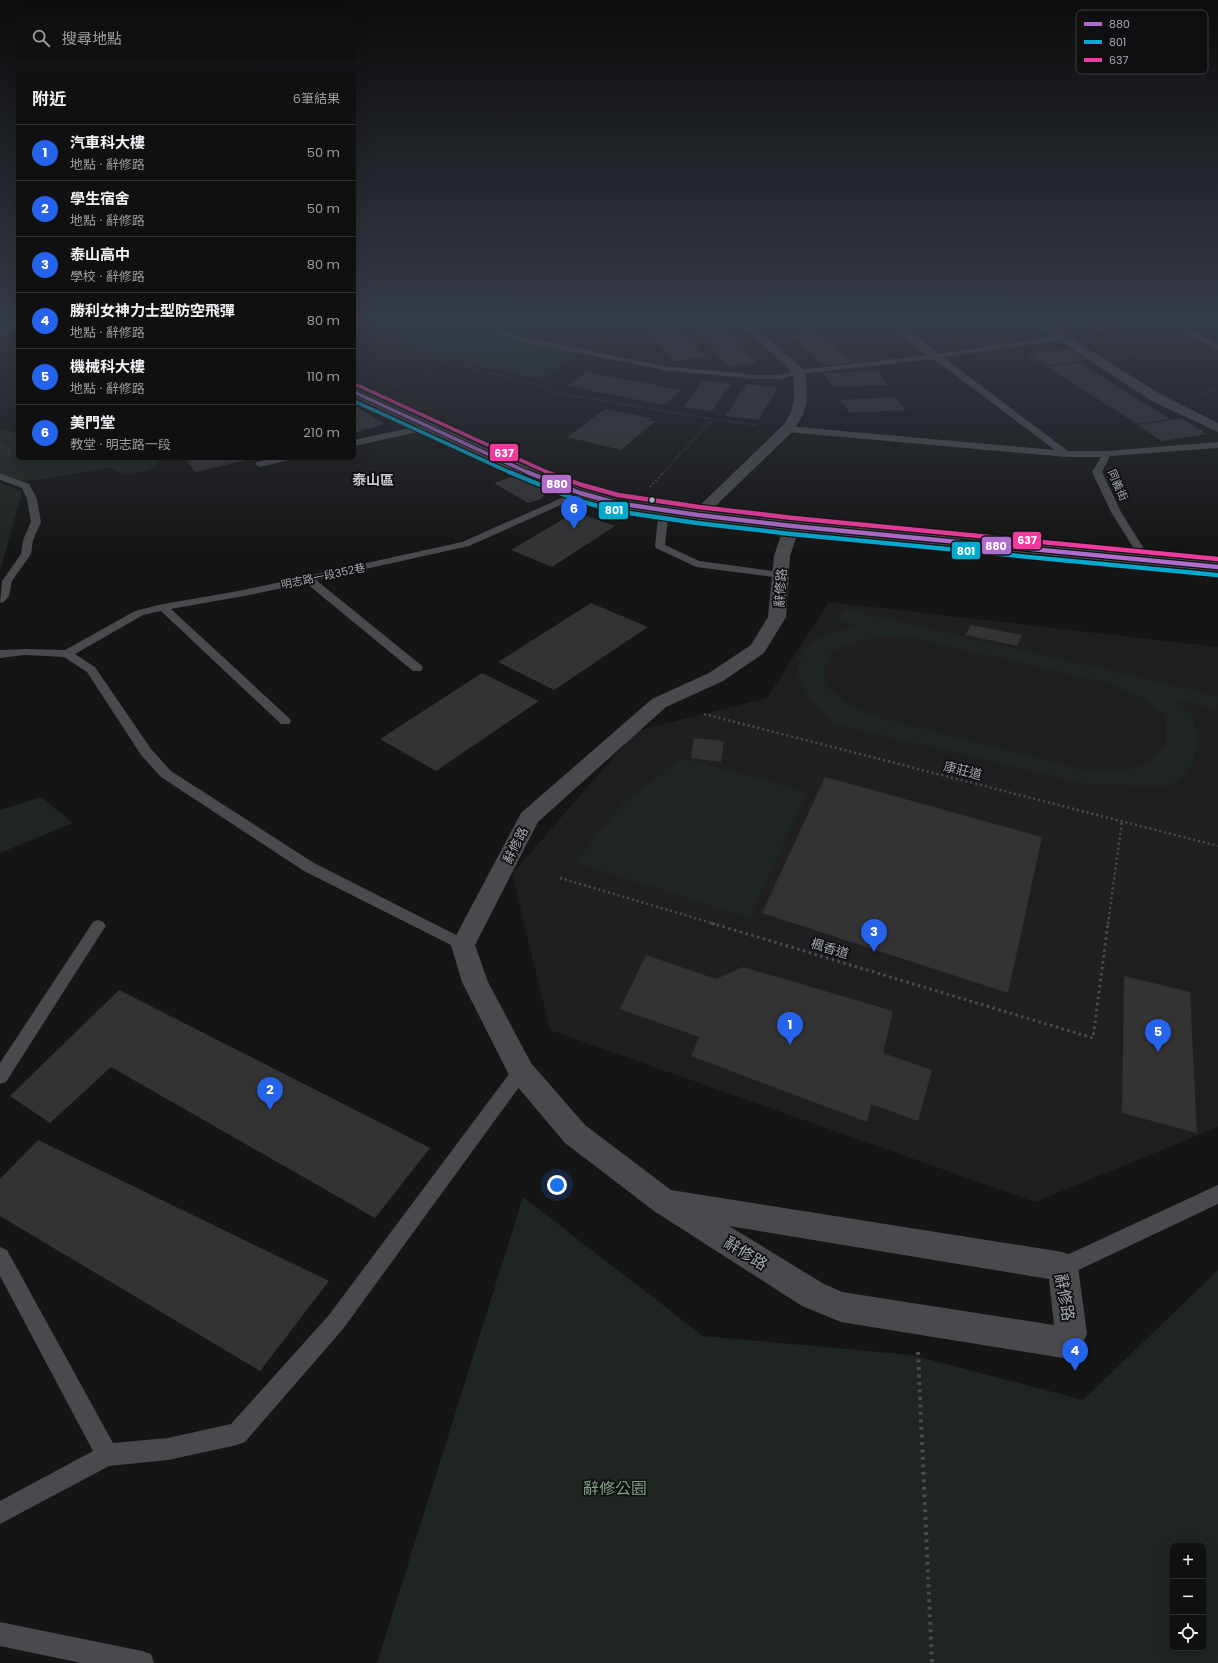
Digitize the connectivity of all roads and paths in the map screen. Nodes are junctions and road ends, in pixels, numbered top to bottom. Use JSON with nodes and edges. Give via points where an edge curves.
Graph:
{"nodes":[{"id":1,"x":362,"y":396,"type":"edge"},
{"id":2,"x":377,"y":396,"type":"edge"},
{"id":3,"x":573,"y":396,"type":"edge"},
{"id":4,"x":801,"y":396,"type":"edge"},
{"id":5,"x":989,"y":396,"type":"edge"},
{"id":6,"x":1153,"y":396,"type":"edge"},
{"id":7,"x":370,"y":399,"type":"junction"},
{"id":8,"x":712,"y":419,"type":"junction"},
{"id":9,"x":429,"y":427,"type":"junction"},
{"id":10,"x":1218,"y":428,"type":"edge"},
{"id":11,"x":787,"y":429,"type":"junction"},
{"id":12,"x":356,"y":443,"type":"edge"},
{"id":13,"x":1218,"y":445,"type":"edge"},
{"id":14,"x":1066,"y":454,"type":"junction"},
{"id":15,"x":1107,"y":454,"type":"junction"},
{"id":16,"x":277,"y":460,"type":"edge"},
{"id":17,"x":260,"y":464,"type":"dead end"},
{"id":18,"x":0,"y":476,"type":"edge"},
{"id":19,"x":580,"y":493,"type":"junction"},
{"id":20,"x":628,"y":504,"type":"junction"},
{"id":21,"x":664,"y":510,"type":"junction"},
{"id":22,"x":698,"y":515,"type":"junction"},
{"id":23,"x":792,"y":526,"type":"junction"},
{"id":24,"x":1146,"y":560,"type":"junction"},
{"id":25,"x":1218,"y":567,"type":"edge"},
{"id":26,"x":781,"y":574,"type":"junction"},
{"id":27,"x":308,"y":579,"type":"junction"},
{"id":28,"x":0,"y":600,"type":"edge"},
{"id":29,"x":164,"y":607,"type":"junction"},
{"id":30,"x":0,"y":654,"type":"edge"},
{"id":31,"x":67,"y":654,"type":"junction"},
{"id":32,"x":417,"y":668,"type":"dead end"},
{"id":33,"x":704,"y":714,"type":"dead end"},
{"id":34,"x":285,"y":722,"type":"dead end"},
{"id":35,"x":1122,"y":821,"type":"junction"},
{"id":36,"x":1218,"y":846,"type":"edge"},
{"id":37,"x":560,"y":878,"type":"dead end"},
{"id":38,"x":98,"y":926,"type":"dead end"},
{"id":39,"x":463,"y":945,"type":"junction"},
{"id":40,"x":521,"y":1071,"type":"junction"},
{"id":41,"x":0,"y":1077,"type":"edge"},
{"id":42,"x":1218,"y":1192,"type":"edge"},
{"id":43,"x":664,"y":1202,"type":"junction"},
{"id":44,"x":0,"y":1256,"type":"edge"},
{"id":45,"x":1063,"y":1267,"type":"junction"},
{"id":46,"x":917,"y":1319,"type":"junction"},
{"id":47,"x":107,"y":1455,"type":"junction"},
{"id":48,"x":0,"y":1513,"type":"edge"},
{"id":49,"x":0,"y":1634,"type":"edge"},
{"id":50,"x":142,"y":1663,"type":"edge"},
{"id":51,"x":932,"y":1663,"type":"edge"}],
"edges":[{"from":1,"to":7,"type":"main road"},
{"from":2,"to":7,"type":"path"},
{"from":3,"to":8,"type":"path"},
{"from":4,"to":11,"type":"street","via":[[796,419]]},
{"from":5,"to":14,"type":"lane"},
{"from":6,"to":10,"type":"street"},
{"from":7,"to":9,"type":"main road"},
{"from":8,"to":11,"type":"path"},
{"from":8,"to":20,"type":"path","via":[[645,492]]},
{"from":9,"to":12,"type":"lane"},
{"from":9,"to":19,"type":"main road","via":[[538,477]]},
{"from":11,"to":14,"type":"lane"},
{"from":11,"to":22,"type":"street"},
{"from":13,"to":15,"type":"lane","name":"同義街"},
{"from":14,"to":15,"type":"lane"},
{"from":15,"to":24,"type":"lane","name":"同義街","via":[[1097,472],[1116,512]]},
{"from":16,"to":17,"type":"lane"},
{"from":18,"to":28,"type":"lane","via":[[26,486],[32,499],[36,522],[28,540],[26,554],[7,581],[4,596]]},
{"from":19,"to":20,"type":"main road"},
{"from":19,"to":27,"type":"lane","name":"明志路一段352巷","via":[[464,544]]},
{"from":20,"to":21,"type":"main road"},
{"from":21,"to":22,"type":"main road"},
{"from":21,"to":26,"type":"lane","via":[[660,546],[696,564]]},
{"from":22,"to":23,"type":"main road"},
{"from":23,"to":24,"type":"main road"},
{"from":23,"to":26,"type":"street","name":"辭修路","via":[[782,556]]},
{"from":24,"to":25,"type":"main road"},
{"from":26,"to":39,"type":"street","name":"辭修路","via":[[777,618],[758,649],[716,677],[658,703],[529,818]]},
{"from":27,"to":29,"type":"lane","name":"明志路一段352巷"},
{"from":27,"to":32,"type":"lane"},
{"from":29,"to":31,"type":"lane","name":"明志路一段352巷","via":[[139,613]]},
{"from":29,"to":34,"type":"lane"},
{"from":30,"to":31,"type":"lane"},
{"from":31,"to":39,"type":"lane","via":[[91,670],[146,752],[166,774],[309,868]]},
{"from":33,"to":35,"type":"path","name":"康莊道"},
{"from":35,"to":36,"type":"path","name":"康莊道"},
{"from":35,"to":37,"type":"path","name":"楓香道","via":[[1093,1038]]},
{"from":38,"to":41,"type":"lane"},
{"from":39,"to":40,"type":"street","name":"辭修路","via":[[475,982]]},
{"from":40,"to":43,"type":"street","name":"辭修路","via":[[575,1134]]},
{"from":40,"to":47,"type":"lane","via":[[336,1322],[237,1434],[168,1449]]},
{"from":42,"to":45,"type":"lane"},
{"from":43,"to":45,"type":"street","name":"辭修路"},
{"from":43,"to":46,"type":"street","name":"辭修路","via":[[813,1295],[841,1307]]},
{"from":44,"to":47,"type":"lane"},
{"from":45,"to":46,"type":"street","name":"辭修路","via":[[1071,1334],[1063,1342]]},
{"from":46,"to":51,"type":"path"},
{"from":47,"to":48,"type":"lane"},
{"from":49,"to":50,"type":"lane"}]}
